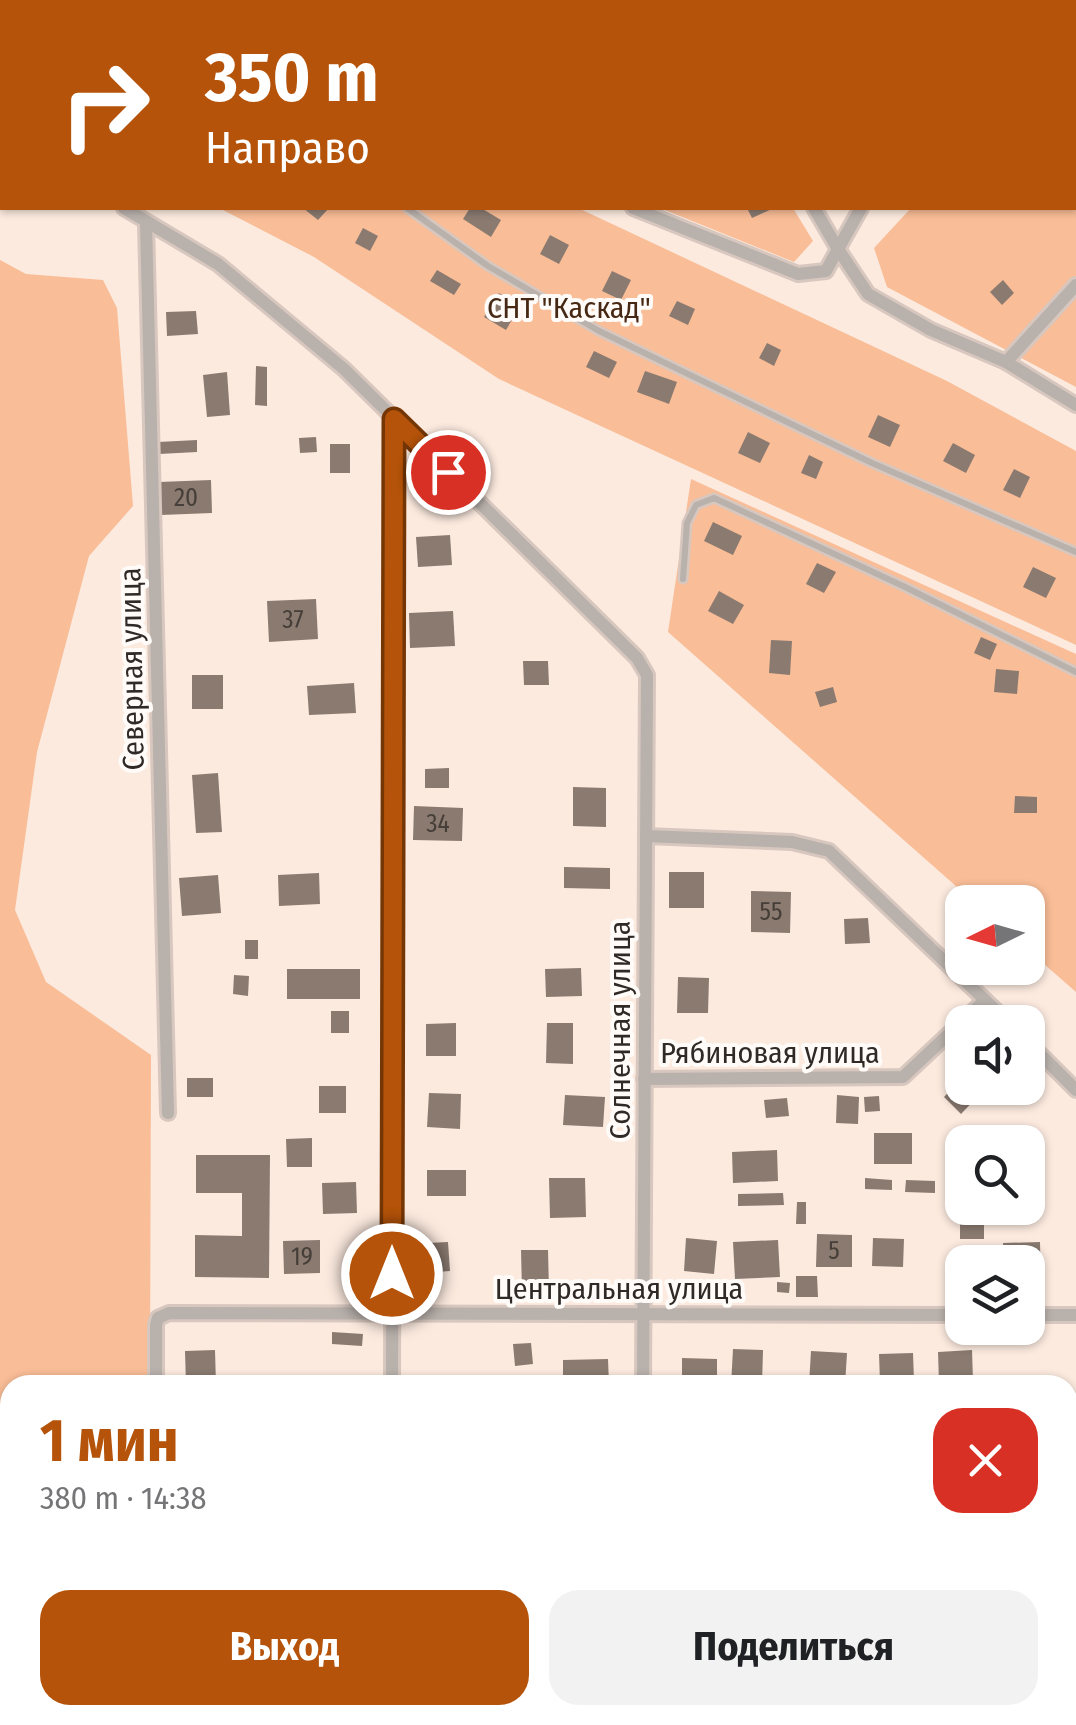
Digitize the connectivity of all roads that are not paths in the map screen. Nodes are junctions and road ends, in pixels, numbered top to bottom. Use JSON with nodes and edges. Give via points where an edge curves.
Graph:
{"nodes":[{"id":1,"x":127,"y":210,"type":"edge"},
{"id":2,"x":411,"y":210,"type":"edge"},
{"id":3,"x":638,"y":210,"type":"edge"},
{"id":4,"x":815,"y":210,"type":"edge"},
{"id":5,"x":860,"y":210,"type":"edge"},
{"id":6,"x":146,"y":223,"type":"junction"},
{"id":7,"x":838,"y":249,"type":"junction"},
{"id":8,"x":1076,"y":285,"type":"edge"},
{"id":9,"x":1006,"y":362,"type":"junction"},
{"id":10,"x":1076,"y":405,"type":"edge"},
{"id":11,"x":394,"y":419,"type":"junction"},
{"id":12,"x":1076,"y":552,"type":"edge"},
{"id":13,"x":683,"y":579,"type":"dead end"},
{"id":14,"x":1076,"y":672,"type":"edge"},
{"id":15,"x":646,"y":836,"type":"junction"},
{"id":16,"x":985,"y":1000,"type":"junction"},
{"id":17,"x":990,"y":1005,"type":"edge"},
{"id":18,"x":1045,"y":1059,"type":"edge"},
{"id":19,"x":644,"y":1078,"type":"junction"},
{"id":20,"x":1076,"y":1090,"type":"edge"},
{"id":21,"x":168,"y":1113,"type":"dead end"},
{"id":22,"x":392,"y":1314,"type":"junction"},
{"id":23,"x":643,"y":1314,"type":"junction"},
{"id":24,"x":945,"y":1315,"type":"edge"},
{"id":25,"x":1045,"y":1315,"type":"edge"},
{"id":26,"x":1076,"y":1315,"type":"edge"},
{"id":27,"x":156,"y":1375,"type":"edge"},
{"id":28,"x":392,"y":1375,"type":"edge"},
{"id":29,"x":642,"y":1375,"type":"edge"}],
"edges":[{"from":1,"to":6,"type":"street"},
{"from":2,"to":12,"type":"lane","via":[[488,266],[599,331],[872,463]]},
{"from":3,"to":7,"type":"street","via":[[798,274],[826,271]]},
{"from":4,"to":7,"type":"street"},
{"from":5,"to":7,"type":"street"},
{"from":6,"to":11,"type":"street","via":[[218,264],[344,368]]},
{"from":6,"to":21,"type":"street","name":"Северная улица"},
{"from":7,"to":9,"type":"street","via":[[868,294]]},
{"from":8,"to":9,"type":"street"},
{"from":9,"to":10,"type":"street"},
{"from":11,"to":15,"type":"street","name":"Солнечная улица","via":[[647,675]]},
{"from":11,"to":22,"type":"street"},
{"from":13,"to":14,"type":"lane","via":[[687,523],[696,505],[714,498]]},
{"from":15,"to":16,"type":"street","via":[[792,842],[829,850]]},
{"from":15,"to":19,"type":"street","name":"Солнечная улица"},
{"from":16,"to":17,"type":"street"},
{"from":16,"to":19,"type":"street","name":"Рябиновая улица","via":[[903,1077]]},
{"from":18,"to":20,"type":"street"},
{"from":19,"to":23,"type":"street","name":"Солнечная улица"},
{"from":22,"to":23,"type":"street","name":"Центральная улица"},
{"from":22,"to":27,"type":"street","name":"Центральная улица","via":[[170,1313],[158,1318]]},
{"from":22,"to":28,"type":"street"},
{"from":23,"to":24,"type":"street","name":"Центральная улица"},
{"from":23,"to":29,"type":"street","name":"Солнечная улица"},
{"from":25,"to":26,"type":"street"}]}
